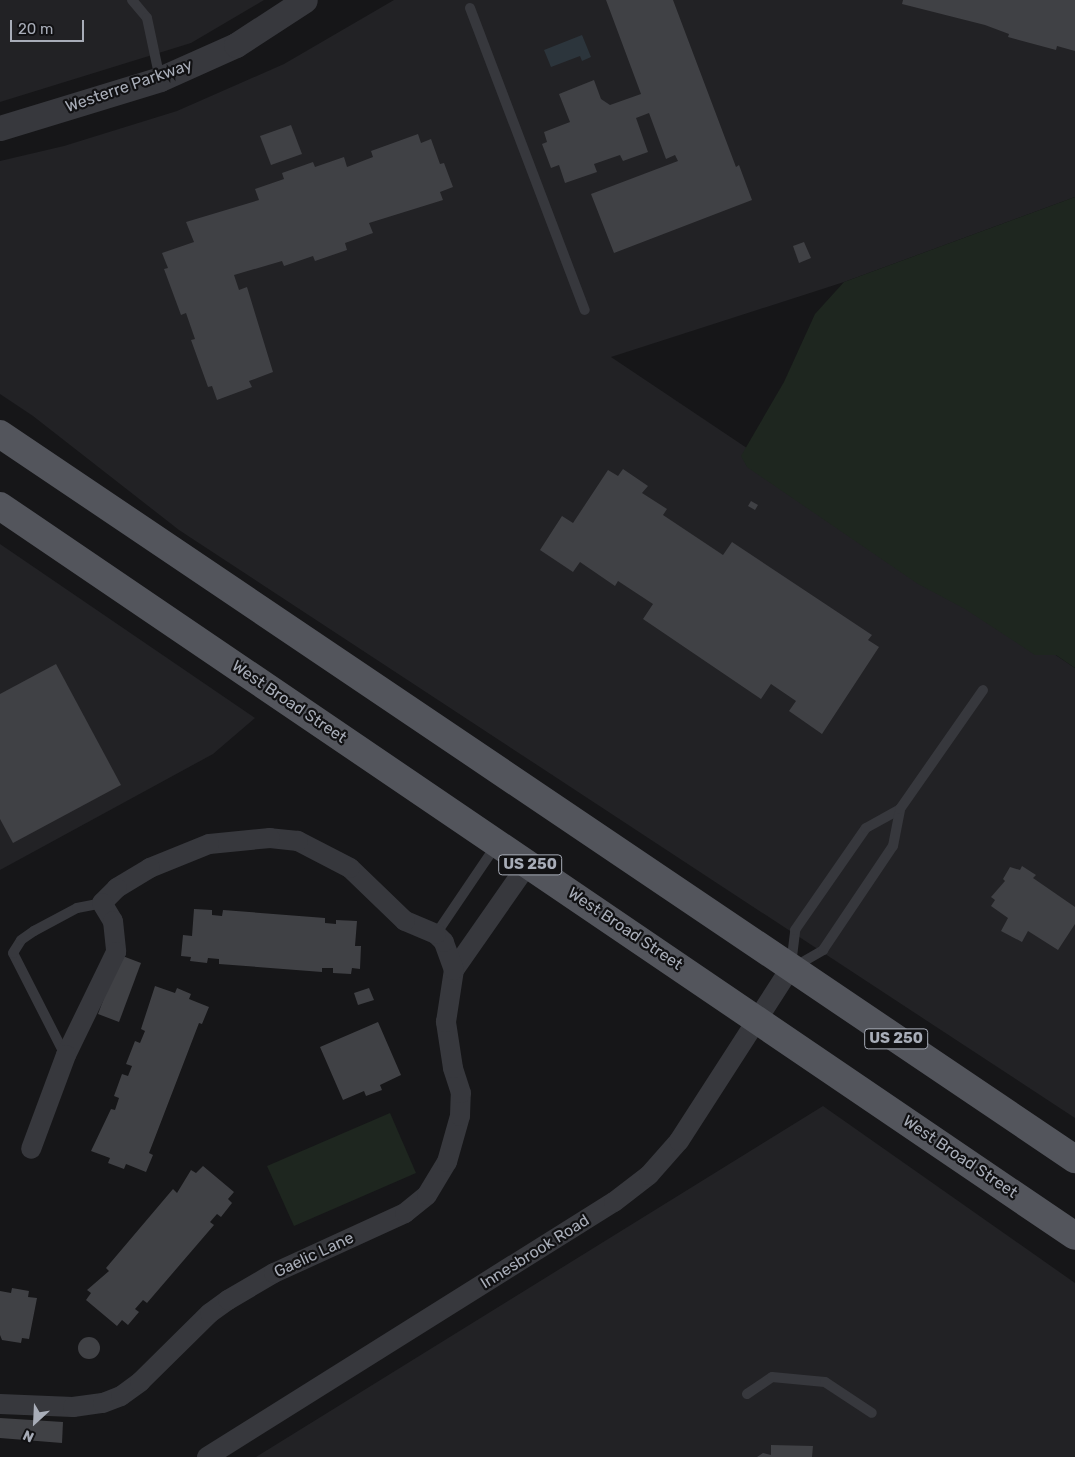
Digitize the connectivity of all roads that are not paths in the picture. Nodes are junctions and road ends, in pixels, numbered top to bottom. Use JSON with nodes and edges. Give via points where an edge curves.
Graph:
{"nodes":[{"id":1,"x":132,"y":0,"type":"edge"},
{"id":2,"x":305,"y":0,"type":"edge"},
{"id":3,"x":470,"y":8,"type":"dead end"},
{"id":4,"x":160,"y":79,"type":"junction"},
{"id":5,"x":0,"y":128,"type":"edge"},
{"id":6,"x":584,"y":310,"type":"dead end"},
{"id":7,"x":0,"y":434,"type":"edge"},
{"id":8,"x":0,"y":506,"type":"edge"},
{"id":9,"x":983,"y":690,"type":"dead end"},
{"id":10,"x":900,"y":809,"type":"junction"},
{"id":11,"x":498,"y":843,"type":"junction"},
{"id":12,"x":528,"y":864,"type":"junction"},
{"id":13,"x":102,"y":903,"type":"junction"},
{"id":14,"x":436,"y":934,"type":"junction"},
{"id":15,"x":790,"y":969,"type":"junction"},
{"id":16,"x":454,"y":970,"type":"junction"},
{"id":17,"x":758,"y":1019,"type":"junction"},
{"id":18,"x":66,"y":1055,"type":"junction"},
{"id":19,"x":31,"y":1149,"type":"dead end"},
{"id":20,"x":1075,"y":1159,"type":"edge"},
{"id":21,"x":1075,"y":1236,"type":"edge"},
{"id":22,"x":747,"y":1394,"type":"dead end"},
{"id":23,"x":0,"y":1404,"type":"edge"},
{"id":24,"x":872,"y":1413,"type":"dead end"},
{"id":25,"x":207,"y":1457,"type":"edge"}],
"edges":[{"from":1,"to":4,"type":"lane","via":[[147,18]]},
{"from":2,"to":4,"type":"street","name":"Westerre Parkway","via":[[236,45]]},
{"from":3,"to":6,"type":"lane"},
{"from":4,"to":5,"type":"street","name":"Westerre Parkway"},
{"from":7,"to":15,"type":"main road","number":"US 250"},
{"from":8,"to":11,"type":"main road","name":"West Broad Street","number":"US 250"},
{"from":9,"to":10,"type":"lane"},
{"from":10,"to":15,"type":"lane","via":[[893,846],[823,950]]},
{"from":10,"to":15,"type":"lane","via":[[866,828],[800,922],[795,930]]},
{"from":11,"to":12,"type":"main road","name":"West Broad Street","number":"US 250"},
{"from":11,"to":14,"type":"lane"},
{"from":12,"to":16,"type":"street","name":"Gaelic Lane"},
{"from":12,"to":17,"type":"main road","name":"West Broad Street","number":"US 250"},
{"from":13,"to":14,"type":"street","via":[[117,888],[150,868],[209,844],[270,838],[298,842],[329,855],[356,873],[405,921]]},
{"from":13,"to":18,"type":"street","via":[[113,921],[116,952]]},
{"from":13,"to":18,"type":"lane","via":[[77,908],[34,931],[21,940],[14,953]]},
{"from":14,"to":16,"type":"street","name":"Gaelic Lane","via":[[444,942]]},
{"from":15,"to":17,"type":"street","name":"Innesbrook Road"},
{"from":15,"to":20,"type":"main road","number":"US 250"},
{"from":16,"to":23,"type":"street","name":"Gaelic Lane","via":[[446,1022],[453,1068],[461,1093],[460,1116],[447,1162],[427,1195],[405,1213],[274,1273],[228,1300],[121,1396],[103,1404],[73,1407]]},
{"from":17,"to":21,"type":"main road","name":"West Broad Street","number":"US 250"},
{"from":17,"to":25,"type":"street","name":"Innesbrook Road","via":[[679,1141],[649,1175],[614,1202]]},
{"from":18,"to":19,"type":"street"},
{"from":22,"to":24,"type":"lane","via":[[772,1377],[825,1382]]}]}
